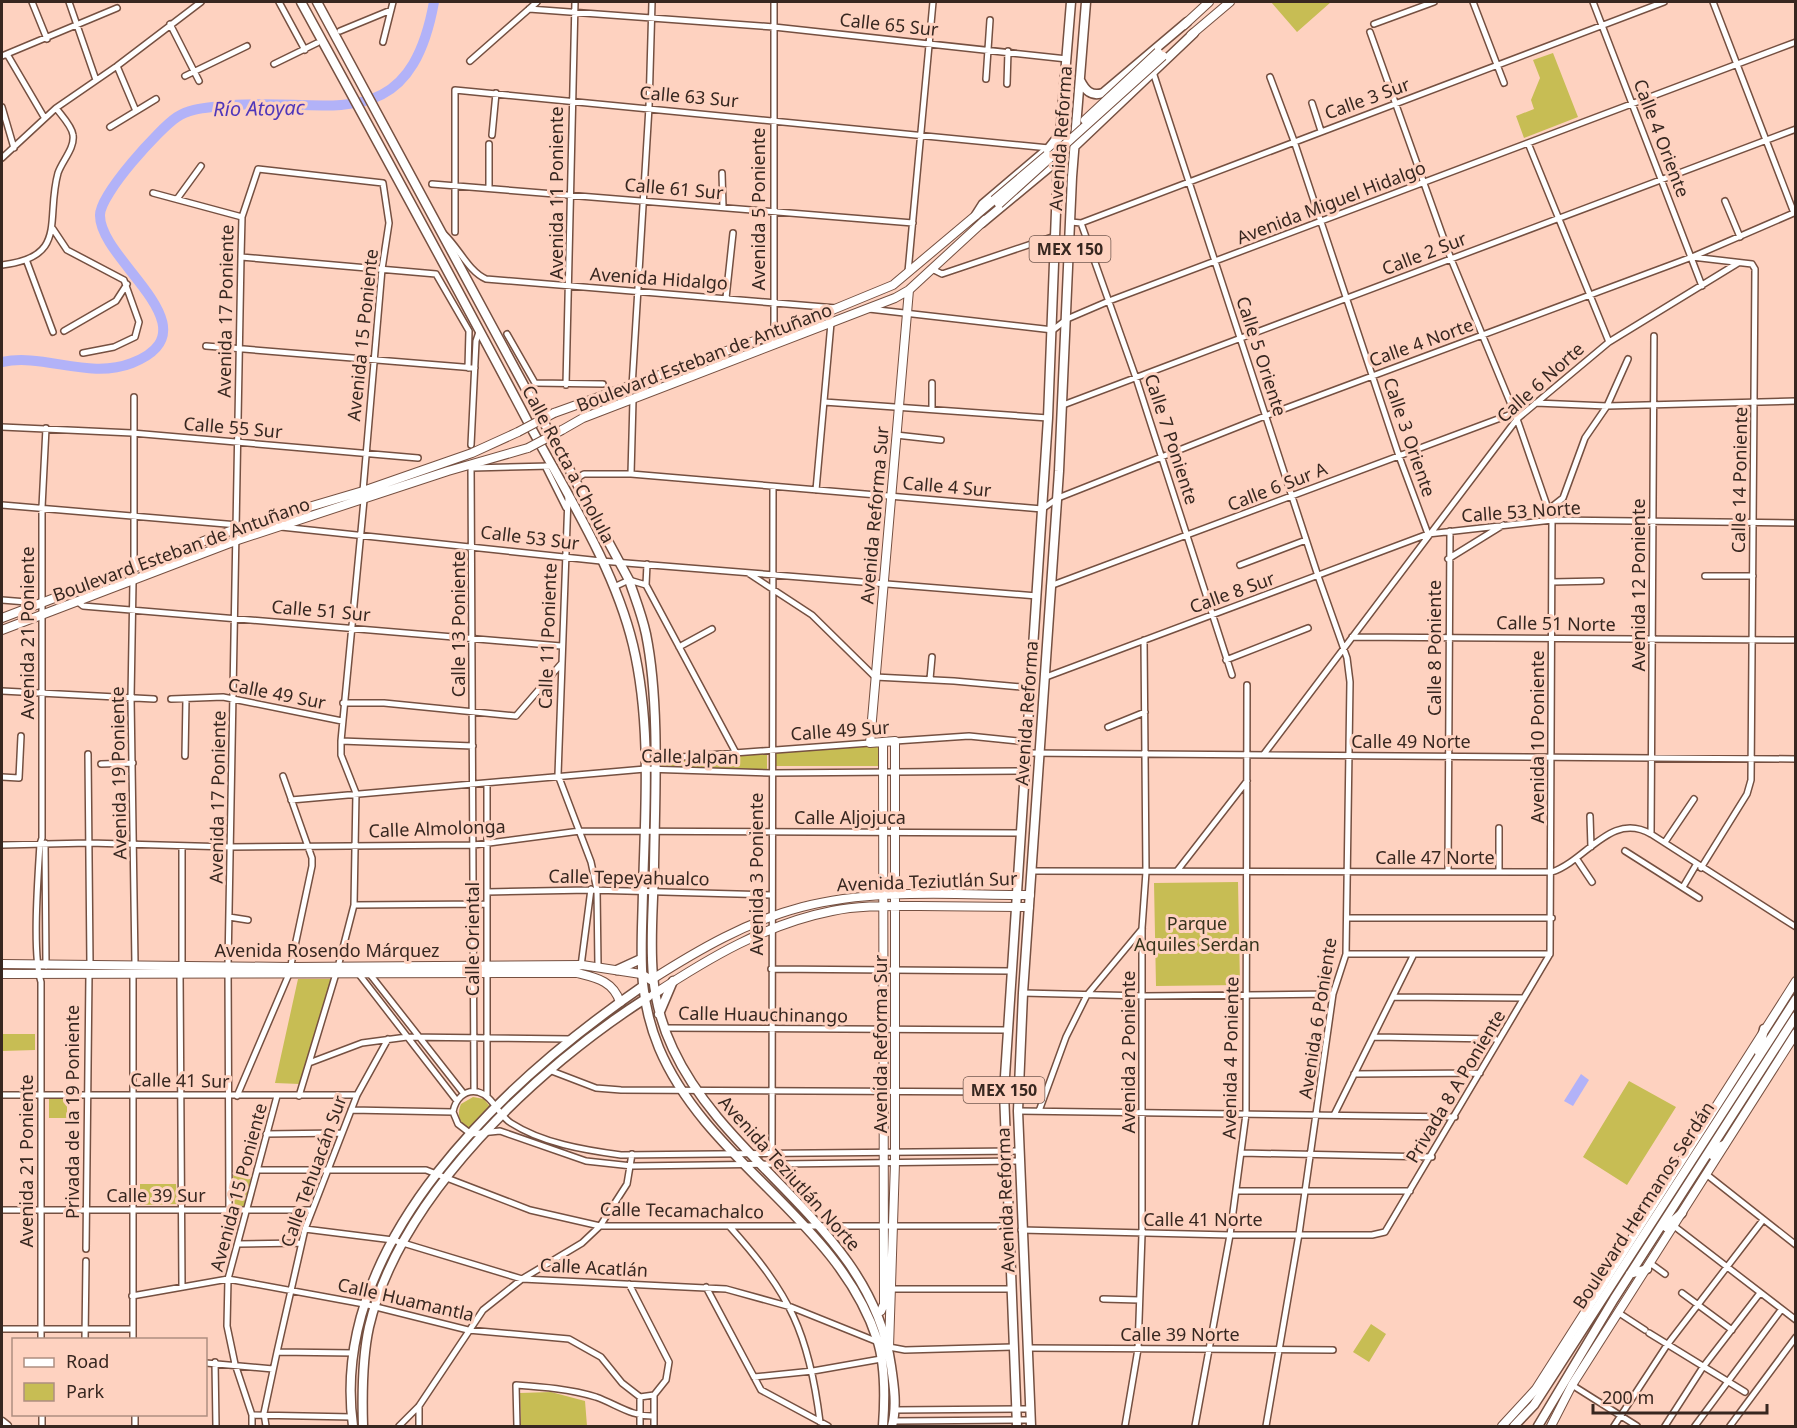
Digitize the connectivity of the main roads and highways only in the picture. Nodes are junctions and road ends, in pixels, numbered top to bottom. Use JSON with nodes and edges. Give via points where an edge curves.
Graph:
{"nodes":[{"id":1,"x":301,"y":2,"type":"edge"},
{"id":2,"x":317,"y":2,"type":"edge"},
{"id":3,"x":1071,"y":2,"type":"edge"},
{"id":4,"x":1086,"y":2,"type":"edge"},
{"id":5,"x":1209,"y":2,"type":"edge"},
{"id":6,"x":1230,"y":2,"type":"edge"},
{"id":7,"x":1187,"y":22,"type":"junction"},
{"id":8,"x":1194,"y":33,"type":"junction"},
{"id":9,"x":1161,"y":54,"type":"junction"},
{"id":10,"x":1080,"y":79,"type":"junction"},
{"id":11,"x":1060,"y":133,"type":"junction"},
{"id":12,"x":1075,"y":146,"type":"junction"},
{"id":13,"x":1059,"y":160,"type":"junction"},
{"id":14,"x":997,"y":202,"type":"junction"},
{"id":15,"x":976,"y":215,"type":"junction"},
{"id":16,"x":982,"y":223,"type":"junction"},
{"id":17,"x":909,"y":290,"type":"junction"},
{"id":18,"x":2,"y":618,"type":"edge"},
{"id":19,"x":2,"y":630,"type":"edge"},
{"id":20,"x":895,"y":741,"type":"joint"},
{"id":21,"x":883,"y":742,"type":"junction"},
{"id":22,"x":870,"y":743,"type":"joint"},
{"id":23,"x":650,"y":770,"type":"junction"},
{"id":24,"x":883,"y":895,"type":"junction"},
{"id":25,"x":896,"y":895,"type":"junction"},
{"id":26,"x":1015,"y":895,"type":"junction"},
{"id":27,"x":1030,"y":895,"type":"junction"},
{"id":28,"x":883,"y":906,"type":"junction"},
{"id":29,"x":895,"y":906,"type":"junction"},
{"id":30,"x":1015,"y":907,"type":"junction"},
{"id":31,"x":1029,"y":907,"type":"junction"},
{"id":32,"x":641,"y":959,"type":"junction"},
{"id":33,"x":2,"y":964,"type":"edge"},
{"id":34,"x":337,"y":970,"type":"junction"},
{"id":35,"x":617,"y":970,"type":"junction"},
{"id":36,"x":290,"y":971,"type":"junction"},
{"id":37,"x":2,"y":974,"type":"edge"},
{"id":38,"x":640,"y":974,"type":"junction"},
{"id":39,"x":651,"y":980,"type":"junction"},
{"id":40,"x":673,"y":981,"type":"junction"},
{"id":41,"x":1796,"y":981,"type":"edge"},
{"id":42,"x":641,"y":987,"type":"junction"},
{"id":43,"x":654,"y":994,"type":"junction"},
{"id":44,"x":1796,"y":999,"type":"edge"},
{"id":45,"x":644,"y":1000,"type":"junction"},
{"id":46,"x":620,"y":1002,"type":"junction"},
{"id":47,"x":629,"y":1010,"type":"junction"},
{"id":48,"x":659,"y":1015,"type":"junction"},
{"id":49,"x":1796,"y":1016,"type":"edge"},
{"id":50,"x":649,"y":1020,"type":"junction"},
{"id":51,"x":1764,"y":1029,"type":"junction"},
{"id":52,"x":1796,"y":1033,"type":"edge"},
{"id":53,"x":1757,"y":1058,"type":"junction"},
{"id":54,"x":1760,"y":1071,"type":"junction"},
{"id":55,"x":1759,"y":1088,"type":"junction"},
{"id":56,"x":498,"y":1111,"type":"junction"},
{"id":57,"x":1724,"y":1145,"type":"junction"},
{"id":58,"x":1695,"y":1172,"type":"junction"},
{"id":59,"x":1682,"y":1213,"type":"junction"},
{"id":60,"x":1654,"y":1236,"type":"junction"},
{"id":61,"x":398,"y":1241,"type":"junction"},
{"id":62,"x":1648,"y":1266,"type":"junction"},
{"id":63,"x":1630,"y":1274,"type":"junction"},
{"id":64,"x":877,"y":1312,"type":"junction"},
{"id":65,"x":889,"y":1347,"type":"junction"},
{"id":66,"x":2,"y":1422,"type":"edge"},
{"id":67,"x":352,"y":1422,"type":"edge"},
{"id":68,"x":1017,"y":1423,"type":"edge"},
{"id":69,"x":1031,"y":1423,"type":"edge"},
{"id":70,"x":893,"y":1424,"type":"edge"},
{"id":71,"x":7,"y":1426,"type":"edge"},
{"id":72,"x":363,"y":1426,"type":"edge"},
{"id":73,"x":883,"y":1426,"type":"edge"},
{"id":74,"x":1502,"y":1426,"type":"edge"},
{"id":75,"x":1514,"y":1426,"type":"edge"},
{"id":76,"x":1538,"y":1426,"type":"edge"},
{"id":77,"x":1551,"y":1426,"type":"edge"}],
"edges":[{"from":1,"to":23,"type":"main road","name":"Calle Recta a Cholula","via":[[480,330],[613,587],[631,638]]},
{"from":2,"to":23,"type":"main road","name":"Calle Recta a Cholula","via":[[440,231],[580,476],[629,580],[651,663],[654,759]]},
{"from":3,"to":11,"type":"main road","name":"Avenida Reforma","number":"MEX 150"},
{"from":4,"to":10,"type":"main road","name":"Avenida Reforma","number":"MEX 150"},
{"from":5,"to":7,"type":"main road","name":"Boulevard Esteban de Antuñano"},
{"from":6,"to":8,"type":"main road","name":"Boulevard Esteban de Antuñano"},
{"from":7,"to":9,"type":"main road","name":"Boulevard Esteban de Antuñano"},
{"from":7,"to":10,"type":"main road","via":[[1103,93],[1089,93]]},
{"from":8,"to":9,"type":"main road","name":"Boulevard Esteban de Antuñano"},
{"from":8,"to":12,"type":"main road"},
{"from":9,"to":14,"type":"main road","name":"Boulevard Esteban de Antuñano","bridge":true},
{"from":10,"to":12,"type":"main road","name":"Avenida Reforma","number":"MEX 150"},
{"from":11,"to":13,"type":"main road","name":"Avenida Reforma","number":"MEX 150"},
{"from":11,"to":15,"type":"main road","via":[[1049,148],[983,204]]},
{"from":12,"to":27,"type":"main road","name":"Avenida Reforma","number":"MEX 150","via":[[1076,223]]},
{"from":13,"to":16,"type":"main road"},
{"from":13,"to":26,"type":"main road","name":"Avenida Reforma","number":"MEX 150","via":[[1032,688]]},
{"from":14,"to":15,"type":"main road","name":"Boulevard Esteban de Antuñano"},
{"from":14,"to":16,"type":"main road","name":"Boulevard Esteban de Antuñano"},
{"from":15,"to":18,"type":"main road","name":"Boulevard Esteban de Antuñano","bridge":true,"via":[[908,276],[838,308],[632,387],[574,404],[472,453],[363,491],[238,526]]},
{"from":16,"to":17,"type":"main road","name":"Boulevard Esteban de Antuñano"},
{"from":17,"to":19,"type":"main road","name":"Boulevard Esteban de Antuñano","bridge":true,"via":[[869,309],[583,418],[528,448],[238,540]]},
{"from":17,"to":22,"type":"main road","name":"Avenida Reforma Sur"},
{"from":20,"to":21,"type":"main road","name":"Calle 49 Sur"},
{"from":20,"to":25,"type":"main road","name":"Avenida Reforma Sur"},
{"from":21,"to":22,"type":"main road","name":"Calle 49 Sur"},
{"from":21,"to":24,"type":"main road","name":"Avenida Reforma Sur"},
{"from":23,"to":32,"type":"main road","name":"Calle Recta a Cholula","via":[[644,831]]},
{"from":23,"to":39,"type":"main road","name":"Calle Recta a Cholula","via":[[654,831]]},
{"from":24,"to":25,"type":"main road","name":"Avenida Teziutlán Sur"},
{"from":24,"to":28,"type":"main road","name":"Avenida Reforma Sur"},
{"from":24,"to":39,"type":"main road","name":"Avenida Teziutlán Sur","via":[[828,901],[771,916],[713,943]]},
{"from":25,"to":26,"type":"main road","name":"Avenida Teziutlán Sur"},
{"from":25,"to":29,"type":"main road","name":"Avenida Reforma Sur"},
{"from":26,"to":27,"type":"main road","name":"Avenida Teziutlán Sur"},
{"from":26,"to":30,"type":"main road","name":"Avenida Reforma","number":"MEX 150"},
{"from":27,"to":31,"type":"main road","name":"Avenida Reforma","number":"MEX 150"},
{"from":28,"to":29,"type":"main road","name":"Avenida Teziutlán Sur"},
{"from":28,"to":40,"type":"main road","name":"Avenida Teziutlán Sur","via":[[833,910],[771,928]]},
{"from":28,"to":64,"type":"main road","name":"Avenida Reforma Sur","via":[[884,1304]]},
{"from":29,"to":30,"type":"main road","name":"Avenida Teziutlán Sur"},
{"from":29,"to":65,"type":"main road","name":"Avenida Reforma Sur","via":[[895,1163]]},
{"from":30,"to":31,"type":"main road","name":"Avenida Teziutlán Sur"},
{"from":30,"to":68,"type":"main road","name":"Avenida Reforma","number":"MEX 150","via":[[1004,1092]]},
{"from":31,"to":69,"type":"main road","name":"Avenida Reforma","number":"MEX 150","via":[[1018,1111]]},
{"from":32,"to":35,"type":"main road"},
{"from":32,"to":38,"type":"main road","name":"Calle Recta a Cholula"},
{"from":33,"to":36,"type":"main road","name":"Avenida Rosendo Márquez","via":[[228,965]]},
{"from":34,"to":35,"type":"main road","name":"Avenida Rosendo Márquez","via":[[582,965]]},
{"from":34,"to":36,"type":"main road","name":"Avenida Rosendo Márquez"},
{"from":34,"to":46,"type":"main road","name":"Avenida Rosendo Márquez","via":[[359,974],[577,974],[605,981]]},
{"from":35,"to":38,"type":"main road","name":"Avenida Rosendo Márquez"},
{"from":36,"to":37,"type":"main road","name":"Avenida Rosendo Márquez","via":[[42,977]]},
{"from":38,"to":39,"type":"main road","name":"Avenida Rosendo Márquez"},
{"from":38,"to":42,"type":"main road","name":"Calle Recta a Cholula"},
{"from":39,"to":42,"type":"main road","name":"Avenida Teziutlán Sur"},
{"from":39,"to":43,"type":"main road","name":"Avenida Teziutlán Norte"},
{"from":40,"to":43,"type":"main road","name":"Avenida Teziutlán Sur"},
{"from":40,"to":48,"type":"main road"},
{"from":41,"to":51,"type":"main road"},
{"from":42,"to":45,"type":"main road","name":"Avenida Teziutlán Norte"},
{"from":42,"to":46,"type":"main road","name":"Avenida Teziutlán Sur"},
{"from":43,"to":45,"type":"main road","name":"Avenida Teziutlán Sur"},
{"from":43,"to":48,"type":"main road","name":"Avenida Teziutlán Norte"},
{"from":44,"to":53,"type":"main road","name":"Boulevard Hermanos Serdán"},
{"from":45,"to":47,"type":"main road","name":"Avenida Teziutlán Sur"},
{"from":45,"to":50,"type":"main road","name":"Avenida Teziutlán Norte"},
{"from":46,"to":56,"type":"main road","name":"Avenida Teziutlán Sur","via":[[519,1083]]},
{"from":47,"to":50,"type":"main road"},
{"from":47,"to":56,"type":"main road","name":"Avenida Teziutlán Sur"},
{"from":48,"to":64,"type":"main road","name":"Avenida Teziutlán Norte","via":[[695,1090],[820,1227],[852,1267]]},
{"from":49,"to":54,"type":"main road","name":"Boulevard Hermanos Serdán"},
{"from":50,"to":73,"type":"main road","name":"Avenida Teziutlán Norte","via":[[681,1090],[805,1227],[847,1280],[879,1343]]},
{"from":51,"to":53,"type":"main road"},
{"from":51,"to":74,"type":"main road","via":[[1536,1389]]},
{"from":52,"to":55,"type":"main road"},
{"from":53,"to":75,"type":"main road","name":"Boulevard Hermanos Serdán","via":[[1534,1405]]},
{"from":54,"to":55,"type":"main road"},
{"from":54,"to":58,"type":"main road","name":"Boulevard Hermanos Serdán"},
{"from":55,"to":57,"type":"main road"},
{"from":56,"to":61,"type":"main road","name":"Avenida Teziutlán Sur"},
{"from":56,"to":61,"type":"main road","name":"Avenida Teziutlán Sur","via":[[471,1134],[438,1173]]},
{"from":57,"to":58,"type":"main road"},
{"from":57,"to":59,"type":"main road"},
{"from":58,"to":60,"type":"main road","name":"Boulevard Hermanos Serdán"},
{"from":59,"to":60,"type":"main road"},
{"from":59,"to":62,"type":"main road"},
{"from":60,"to":63,"type":"main road","name":"Boulevard Hermanos Serdán"},
{"from":61,"to":67,"type":"main road","name":"Avenida Teziutlán Sur","via":[[364,1304],[354,1353]]},
{"from":61,"to":72,"type":"main road","name":"Avenida Teziutlán Sur","via":[[365,1353]]},
{"from":62,"to":63,"type":"main road"},
{"from":62,"to":77,"type":"main road","via":[[1572,1385]]},
{"from":63,"to":76,"type":"main road","name":"Boulevard Hermanos Serdán"},
{"from":64,"to":65,"type":"main road","name":"Avenida Teziutlán Norte"},
{"from":65,"to":70,"type":"main road","name":"Avenida Teziutlán Norte"},
{"from":66,"to":71,"type":"main road"}]}
